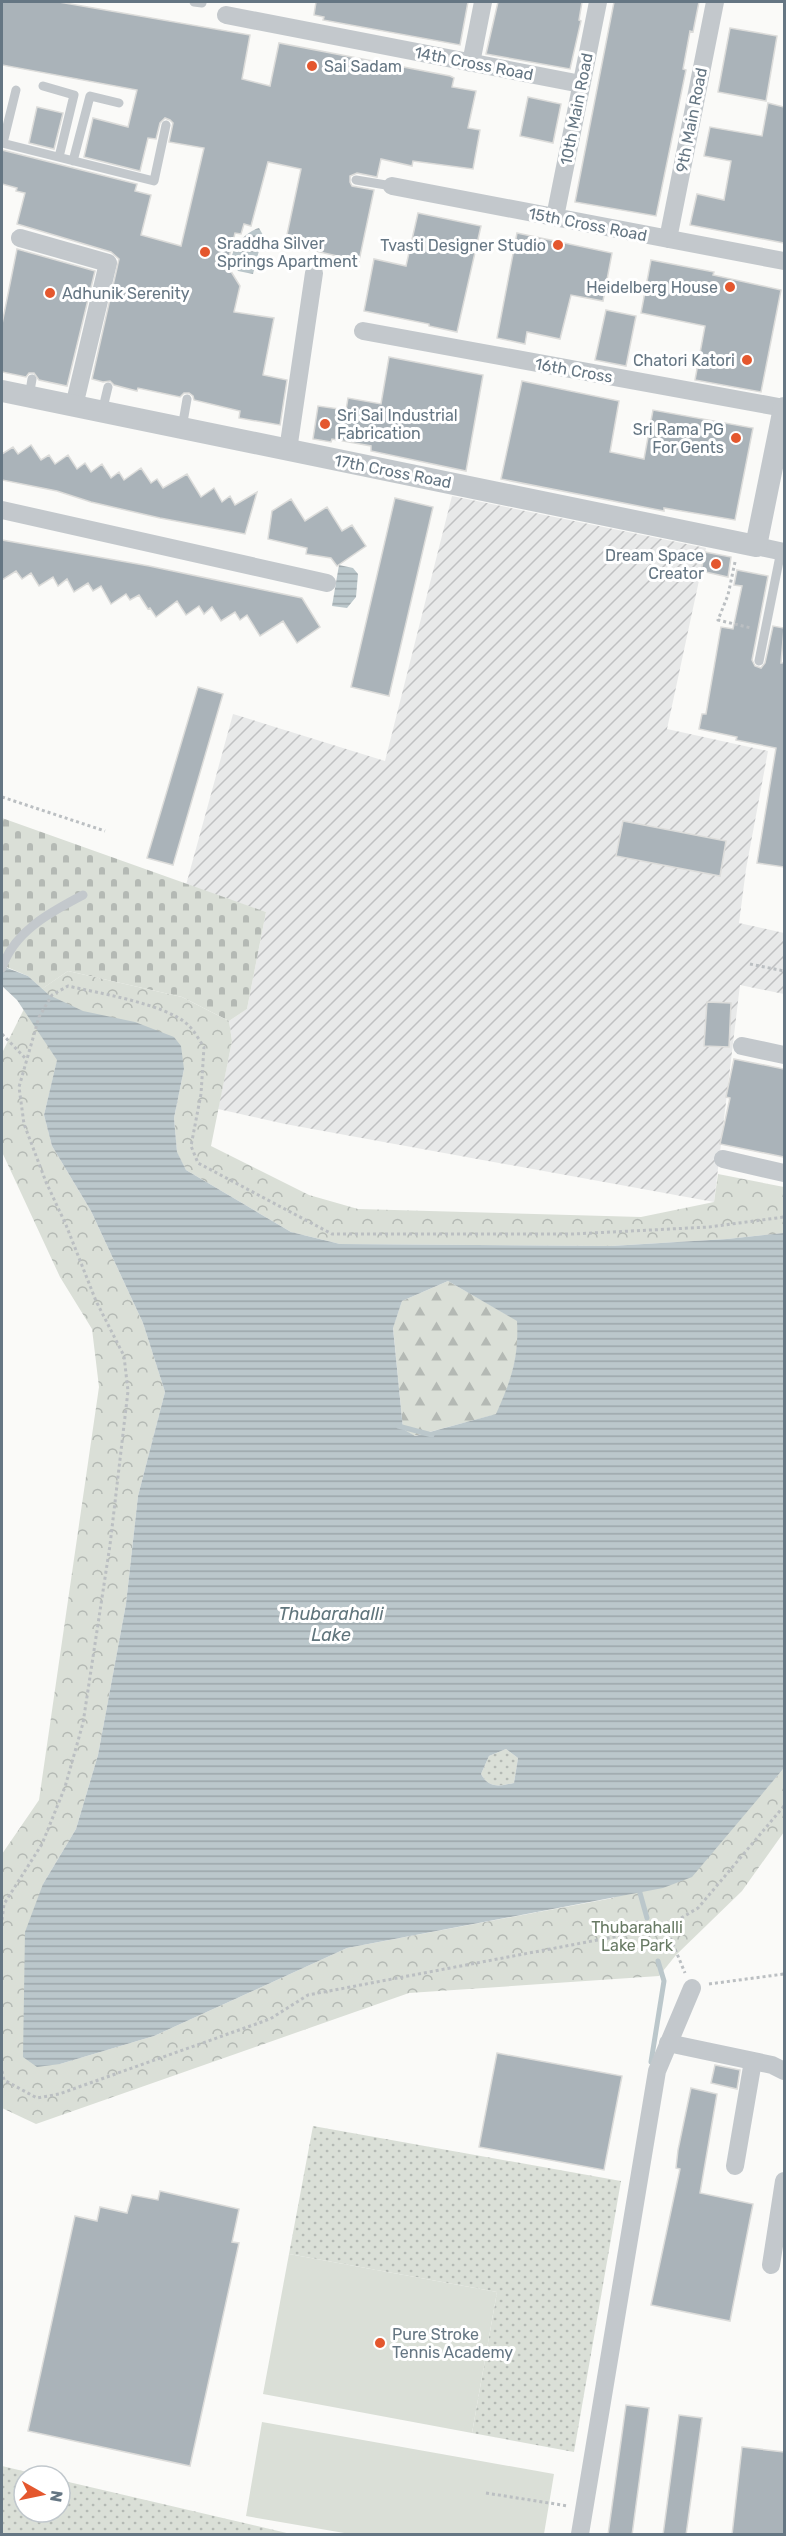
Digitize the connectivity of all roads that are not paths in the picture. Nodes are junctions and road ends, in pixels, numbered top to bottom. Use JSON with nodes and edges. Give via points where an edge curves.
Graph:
{"nodes":[{"id":1,"x":483,"y":2,"type":"edge"},
{"id":2,"x":598,"y":2,"type":"edge"},
{"id":3,"x":715,"y":2,"type":"edge"},
{"id":4,"x":226,"y":15,"type":"dead end"},
{"id":5,"x":471,"y":63,"type":"junction"},
{"id":6,"x":581,"y":84,"type":"junction"},
{"id":7,"x":44,"y":86,"type":"dead end"},
{"id":8,"x":16,"y":90,"type":"dead end"},
{"id":9,"x":119,"y":103,"type":"dead end"},
{"id":10,"x":166,"y":125,"type":"dead end"},
{"id":11,"x":2,"y":143,"type":"edge"},
{"id":12,"x":59,"y":157,"type":"junction"},
{"id":13,"x":73,"y":161,"type":"junction"},
{"id":14,"x":356,"y":180,"type":"dead end"},
{"id":15,"x":392,"y":186,"type":"joint"},
{"id":16,"x":555,"y":217,"type":"junction"},
{"id":17,"x":20,"y":238,"type":"dead end"},
{"id":18,"x":668,"y":239,"type":"junction"},
{"id":19,"x":784,"y":261,"type":"edge"},
{"id":20,"x":314,"y":273,"type":"dead end"},
{"id":21,"x":363,"y":331,"type":"dead end"},
{"id":22,"x":108,"y":387,"type":"dead end"},
{"id":23,"x":2,"y":391,"type":"edge"},
{"id":24,"x":187,"y":399,"type":"dead end"},
{"id":25,"x":74,"y":406,"type":"junction"},
{"id":26,"x":784,"y":408,"type":"edge"},
{"id":27,"x":102,"y":412,"type":"junction"},
{"id":28,"x":182,"y":428,"type":"junction"},
{"id":29,"x":288,"y":450,"type":"junction"},
{"id":30,"x":2,"y":510,"type":"edge"},
{"id":31,"x":747,"y":544,"type":"junction"},
{"id":32,"x":783,"y":551,"type":"edge"},
{"id":33,"x":327,"y":583,"type":"dead end"},
{"id":34,"x":759,"y":661,"type":"dead end"},
{"id":35,"x":83,"y":895,"type":"dead end"},
{"id":36,"x":2,"y":968,"type":"edge"},
{"id":37,"x":742,"y":1046,"type":"dead end"},
{"id":38,"x":784,"y":1055,"type":"edge"},
{"id":39,"x":723,"y":1159,"type":"dead end"},
{"id":40,"x":784,"y":1173,"type":"edge"},
{"id":41,"x":692,"y":1988,"type":"road end"},
{"id":42,"x":668,"y":2043,"type":"junction"},
{"id":43,"x":753,"y":2061,"type":"junction"},
{"id":44,"x":784,"y":2071,"type":"edge"},
{"id":45,"x":735,"y":2166,"type":"dead end"},
{"id":46,"x":784,"y":2181,"type":"edge"},
{"id":47,"x":771,"y":2265,"type":"dead end"},
{"id":48,"x":580,"y":2535,"type":"edge"}],
"edges":[{"from":1,"to":5,"type":"street"},
{"from":2,"to":6,"type":"street","name":"10th Main Road"},
{"from":3,"to":18,"type":"street","name":"9th Main Road"},
{"from":4,"to":5,"type":"street","name":"14th Cross Road"},
{"from":5,"to":6,"type":"street","name":"14th Cross Road"},
{"from":6,"to":16,"type":"street","name":"10th Main Road"},
{"from":7,"to":12,"type":"lane","via":[[74,94]]},
{"from":8,"to":11,"type":"lane"},
{"from":9,"to":13,"type":"lane","via":[[90,96]]},
{"from":10,"to":13,"type":"lane","via":[[154,181]]},
{"from":11,"to":12,"type":"lane"},
{"from":12,"to":13,"type":"lane"},
{"from":14,"to":15,"type":"lane"},
{"from":15,"to":16,"type":"street","name":"15th Cross Road"},
{"from":16,"to":18,"type":"street","name":"15th Cross Road"},
{"from":17,"to":25,"type":"street","via":[[108,263]]},
{"from":18,"to":19,"type":"street","name":"15th Cross Road"},
{"from":20,"to":29,"type":"street"},
{"from":21,"to":26,"type":"street","name":"16th Cross"},
{"from":22,"to":27,"type":"lane"},
{"from":23,"to":25,"type":"street","name":"17th Cross Road","via":[[30,388]]},
{"from":24,"to":28,"type":"lane"},
{"from":25,"to":27,"type":"street","name":"17th Cross Road"},
{"from":26,"to":31,"type":"street"},
{"from":27,"to":28,"type":"street","name":"17th Cross Road"},
{"from":28,"to":29,"type":"street","name":"17th Cross Road"},
{"from":29,"to":31,"type":"street","name":"17th Cross Road"},
{"from":30,"to":33,"type":"street"},
{"from":31,"to":32,"type":"street","name":"17th Cross Road"},
{"from":32,"to":34,"type":"lane"},
{"from":35,"to":36,"type":"lane","via":[[41,917],[12,948]]},
{"from":37,"to":38,"type":"street"},
{"from":39,"to":40,"type":"street"},
{"from":41,"to":42,"type":"street"},
{"from":42,"to":43,"type":"street"},
{"from":42,"to":48,"type":"street","via":[[657,2072]]},
{"from":43,"to":44,"type":"street"},
{"from":43,"to":45,"type":"street"},
{"from":46,"to":47,"type":"street"}]}
